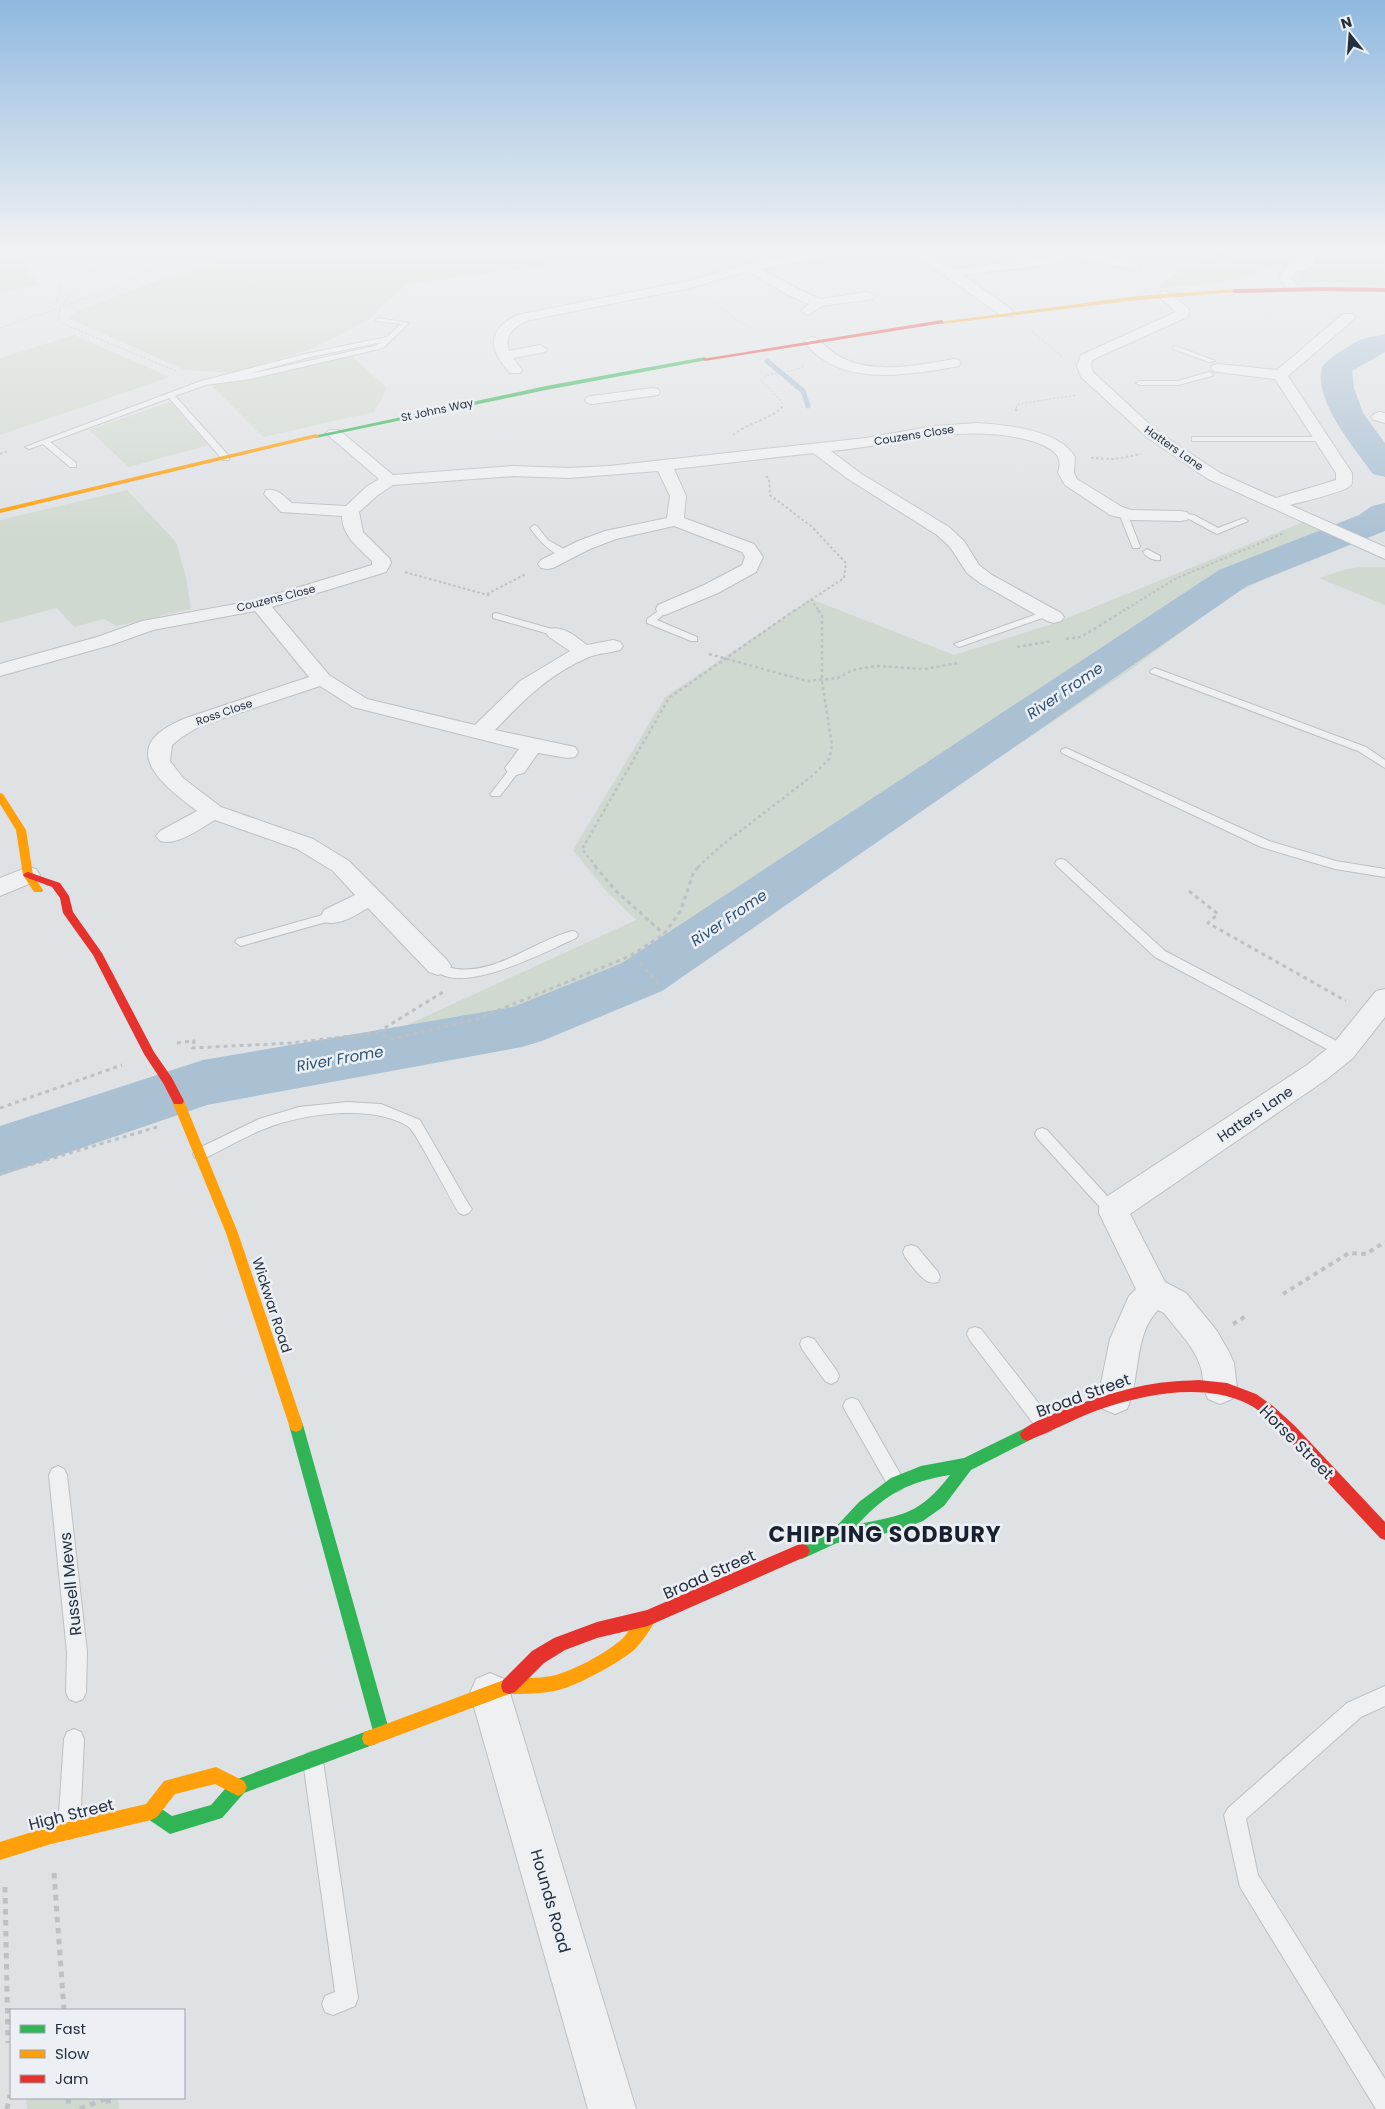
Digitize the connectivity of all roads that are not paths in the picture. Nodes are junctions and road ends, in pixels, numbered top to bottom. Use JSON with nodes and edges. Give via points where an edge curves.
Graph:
{"nodes":[{"id":1,"x":336,"y":345,"type":"edge"},
{"id":2,"x":355,"y":345,"type":"edge"},
{"id":3,"x":380,"y":345,"type":"edge"},
{"id":4,"x":500,"y":345,"type":"edge"},
{"id":5,"x":785,"y":345,"type":"edge"},
{"id":6,"x":817,"y":345,"type":"edge"},
{"id":7,"x":1113,"y":345,"type":"edge"},
{"id":8,"x":1315,"y":345,"type":"edge"},
{"id":9,"x":1175,"y":348,"type":"dead end"},
{"id":10,"x":540,"y":349,"type":"dead end"},
{"id":11,"x":322,"y":352,"type":"junction"},
{"id":12,"x":503,"y":356,"type":"junction"},
{"id":13,"x":954,"y":363,"type":"dead end"},
{"id":14,"x":1213,"y":367,"type":"junction"},
{"id":15,"x":515,"y":370,"type":"dead end"},
{"id":16,"x":1280,"y":375,"type":"junction"},
{"id":17,"x":602,"y":377,"type":"junction"},
{"id":18,"x":221,"y":380,"type":"junction"},
{"id":19,"x":1140,"y":384,"type":"dead end"},
{"id":20,"x":654,"y":392,"type":"dead end"},
{"id":21,"x":171,"y":396,"type":"junction"},
{"id":22,"x":623,"y":396,"type":"junction"},
{"id":23,"x":592,"y":400,"type":"dead end"},
{"id":24,"x":334,"y":433,"type":"junction"},
{"id":25,"x":1195,"y":439,"type":"dead end"},
{"id":26,"x":1321,"y":439,"type":"junction"},
{"id":27,"x":45,"y":442,"type":"junction"},
{"id":28,"x":29,"y":447,"type":"dead end"},
{"id":29,"x":816,"y":448,"type":"junction"},
{"id":30,"x":226,"y":458,"type":"junction"},
{"id":31,"x":73,"y":465,"type":"dead end"},
{"id":32,"x":664,"y":466,"type":"junction"},
{"id":33,"x":889,"y":476,"type":"dead end"},
{"id":34,"x":389,"y":480,"type":"junction"},
{"id":35,"x":867,"y":484,"type":"junction"},
{"id":36,"x":272,"y":494,"type":"dead end"},
{"id":37,"x":1272,"y":504,"type":"junction"},
{"id":38,"x":0,"y":511,"type":"edge"},
{"id":39,"x":350,"y":512,"type":"junction"},
{"id":40,"x":1123,"y":513,"type":"junction"},
{"id":41,"x":1181,"y":516,"type":"joint"},
{"id":42,"x":675,"y":521,"type":"junction"},
{"id":43,"x":1244,"y":521,"type":"dead end"},
{"id":44,"x":534,"y":528,"type":"dead end"},
{"id":45,"x":1136,"y":546,"type":"dead end"},
{"id":46,"x":1147,"y":552,"type":"dead end"},
{"id":47,"x":566,"y":554,"type":"junction"},
{"id":48,"x":1385,"y":554,"type":"edge"},
{"id":49,"x":1157,"y":558,"type":"dead end"},
{"id":50,"x":547,"y":564,"type":"road end"},
{"id":51,"x":1031,"y":585,"type":"dead end"},
{"id":52,"x":1012,"y":594,"type":"junction"},
{"id":53,"x":260,"y":604,"type":"junction"},
{"id":54,"x":665,"y":609,"type":"joint"},
{"id":55,"x":1051,"y":615,"type":"joint"},
{"id":56,"x":496,"y":616,"type":"dead end"},
{"id":57,"x":556,"y":632,"type":"joint"},
{"id":58,"x":694,"y":639,"type":"dead end"},
{"id":59,"x":959,"y":644,"type":"dead end"},
{"id":60,"x":612,"y":646,"type":"dead end"},
{"id":61,"x":584,"y":652,"type":"junction"},
{"id":62,"x":0,"y":670,"type":"edge"},
{"id":63,"x":1155,"y":671,"type":"dead end"},
{"id":64,"x":322,"y":679,"type":"junction"},
{"id":65,"x":480,"y":733,"type":"junction"},
{"id":66,"x":532,"y":746,"type":"junction"},
{"id":67,"x":1066,"y":751,"type":"dead end"},
{"id":68,"x":567,"y":752,"type":"dead end"},
{"id":69,"x":1385,"y":766,"type":"edge"},
{"id":70,"x":516,"y":768,"type":"joint"},
{"id":71,"x":496,"y":794,"type":"dead end"},
{"id":72,"x":0,"y":796,"type":"edge"},
{"id":73,"x":213,"y":812,"type":"junction"},
{"id":74,"x":168,"y":836,"type":"dead end"},
{"id":75,"x":1061,"y":863,"type":"dead end"},
{"id":76,"x":1385,"y":873,"type":"edge"},
{"id":77,"x":28,"y":875,"type":"junction"},
{"id":78,"x":0,"y":878,"type":"edge"},
{"id":79,"x":0,"y":888,"type":"edge"},
{"id":80,"x":372,"y":896,"type":"junction"},
{"id":81,"x":43,"y":898,"type":"dead end"},
{"id":82,"x":53,"y":907,"type":"dead end"},
{"id":83,"x":68,"y":913,"type":"junction"},
{"id":84,"x":333,"y":916,"type":"joint"},
{"id":85,"x":572,"y":935,"type":"dead end"},
{"id":86,"x":241,"y":942,"type":"dead end"},
{"id":87,"x":438,"y":966,"type":"joint"},
{"id":88,"x":1378,"y":1007,"type":"edge"},
{"id":89,"x":1343,"y":1051,"type":"junction"},
{"id":90,"x":1042,"y":1134,"type":"dead end"},
{"id":91,"x":200,"y":1154,"type":"junction"},
{"id":92,"x":464,"y":1209,"type":"dead end"},
{"id":93,"x":1114,"y":1213,"type":"junction"},
{"id":94,"x":911,"y":1252,"type":"dead end"},
{"id":95,"x":932,"y":1277,"type":"dead end"},
{"id":96,"x":1154,"y":1292,"type":"junction"},
{"id":97,"x":975,"y":1334,"type":"dead end"},
{"id":98,"x":808,"y":1344,"type":"dead end"},
{"id":99,"x":831,"y":1376,"type":"dead end"},
{"id":100,"x":1220,"y":1388,"type":"junction"},
{"id":101,"x":1115,"y":1398,"type":"junction"},
{"id":102,"x":852,"y":1406,"type":"dead end"},
{"id":103,"x":1045,"y":1424,"type":"junction"},
{"id":104,"x":966,"y":1465,"type":"junction"},
{"id":105,"x":58,"y":1475,"type":"dead end"},
{"id":106,"x":896,"y":1483,"type":"junction"},
{"id":107,"x":1385,"y":1533,"type":"edge"},
{"id":108,"x":837,"y":1536,"type":"junction"},
{"id":109,"x":648,"y":1618,"type":"junction"},
{"id":110,"x":500,"y":1689,"type":"junction"},
{"id":111,"x":76,"y":1692,"type":"dead end"},
{"id":112,"x":1385,"y":1696,"type":"edge"},
{"id":113,"x":382,"y":1732,"type":"junction"},
{"id":114,"x":74,"y":1740,"type":"dead end"},
{"id":115,"x":313,"y":1758,"type":"junction"},
{"id":116,"x":238,"y":1787,"type":"junction"},
{"id":117,"x":151,"y":1811,"type":"junction"},
{"id":118,"x":60,"y":1833,"type":"junction"},
{"id":119,"x":2,"y":1850,"type":"edge"},
{"id":120,"x":333,"y":2004,"type":"dead end"},
{"id":121,"x":1385,"y":2101,"type":"edge"},
{"id":122,"x":612,"y":2109,"type":"edge"}],
"edges":[{"from":1,"to":11,"type":"lane"},
{"from":2,"to":11,"type":"lane"},
{"from":3,"to":18,"type":"lane","via":[[251,377]]},
{"from":4,"to":12,"type":"street"},
{"from":5,"to":17,"type":"street","name":"St Johns Way"},
{"from":6,"to":13,"type":"street","via":[[837,361],[869,370]]},
{"from":7,"to":37,"type":"street","name":"Hatters Lane","via":[[1086,358],[1084,366],[1091,378],[1153,435],[1214,476]]},
{"from":8,"to":16,"type":"street"},
{"from":9,"to":14,"type":"lane"},
{"from":10,"to":12,"type":"street"},
{"from":11,"to":18,"type":"lane"},
{"from":12,"to":15,"type":"street"},
{"from":14,"to":16,"type":"street"},
{"from":14,"to":19,"type":"lane","via":[[1178,383]]},
{"from":16,"to":26,"type":"street"},
{"from":17,"to":22,"type":"street"},
{"from":17,"to":24,"type":"street","name":"St Johns Way"},
{"from":18,"to":21,"type":"lane"},
{"from":20,"to":22,"type":"street"},
{"from":21,"to":27,"type":"lane"},
{"from":21,"to":30,"type":"lane"},
{"from":22,"to":23,"type":"street"},
{"from":24,"to":30,"type":"street","name":"St Johns Way"},
{"from":24,"to":34,"type":"street"},
{"from":25,"to":26,"type":"lane"},
{"from":26,"to":37,"type":"street","via":[[1344,474],[1344,483]]},
{"from":27,"to":28,"type":"lane"},
{"from":27,"to":31,"type":"lane"},
{"from":29,"to":32,"type":"street","name":"Couzens Close"},
{"from":29,"to":35,"type":"street"},
{"from":29,"to":40,"type":"street","name":"Couzens Close","via":[[942,429],[1008,430],[1029,434],[1064,450],[1069,458],[1066,473],[1071,482],[1116,512]]},
{"from":30,"to":38,"type":"street","name":"St Johns Way"},
{"from":32,"to":34,"type":"street","name":"Couzens Close","via":[[576,472],[513,471]]},
{"from":32,"to":42,"type":"street","via":[[678,496]]},
{"from":33,"to":35,"type":"street"},
{"from":34,"to":39,"type":"street","via":[[359,501]]},
{"from":35,"to":52,"type":"street","via":[[943,531],[958,544],[973,569]]},
{"from":36,"to":39,"type":"street","via":[[287,508]]},
{"from":37,"to":48,"type":"street","name":"Hatters Lane"},
{"from":39,"to":53,"type":"street","name":"Couzens Close","via":[[349,522],[354,534],[381,559],[380,568]]},
{"from":40,"to":41,"type":"street"},
{"from":40,"to":45,"type":"lane"},
{"from":41,"to":43,"type":"lane","via":[[1191,517],[1216,531]]},
{"from":42,"to":47,"type":"street","via":[[611,535]]},
{"from":42,"to":54,"type":"street","via":[[748,548],[754,557],[750,568]]},
{"from":44,"to":47,"type":"lane","via":[[545,542]]},
{"from":46,"to":49,"type":"lane"},
{"from":47,"to":50,"type":"street"},
{"from":51,"to":52,"type":"street"},
{"from":52,"to":55,"type":"street"},
{"from":53,"to":62,"type":"street","name":"Couzens Close","via":[[98,634]]},
{"from":53,"to":64,"type":"street"},
{"from":54,"to":58,"type":"lane","via":[[650,621]]},
{"from":55,"to":59,"type":"lane"},
{"from":56,"to":57,"type":"lane"},
{"from":57,"to":61,"type":"street"},
{"from":60,"to":61,"type":"street"},
{"from":61,"to":65,"type":"street","via":[[527,685]]},
{"from":63,"to":69,"type":"lane","via":[[1362,749]]},
{"from":64,"to":65,"type":"street","via":[[360,703]]},
{"from":64,"to":73,"type":"street","name":"Ross Close","via":[[193,722],[162,742],[159,761],[175,783]]},
{"from":65,"to":66,"type":"street"},
{"from":66,"to":68,"type":"street"},
{"from":66,"to":70,"type":"street"},
{"from":67,"to":76,"type":"lane","via":[[1266,844],[1335,864]]},
{"from":70,"to":71,"type":"lane"},
{"from":72,"to":77,"type":"street","via":[[21,830]]},
{"from":73,"to":74,"type":"street"},
{"from":73,"to":80,"type":"street","name":"Ross Close","via":[[305,844],[341,866]]},
{"from":75,"to":89,"type":"lane","via":[[1160,954]]},
{"from":77,"to":78,"type":"street"},
{"from":77,"to":79,"type":"street"},
{"from":77,"to":81,"type":"street"},
{"from":77,"to":83,"type":"street","name":"Wickwar Road","via":[[56,885],[65,898]]},
{"from":80,"to":84,"type":"street"},
{"from":80,"to":87,"type":"street","name":"Ross Close"},
{"from":82,"to":83,"type":"street"},
{"from":83,"to":91,"type":"street","name":"Wickwar Road","via":[[97,953],[150,1054],[168,1081]]},
{"from":84,"to":86,"type":"lane"},
{"from":85,"to":87,"type":"lane","via":[[501,965],[469,973],[452,973]]},
{"from":88,"to":89,"type":"street","name":"Hatters Lane"},
{"from":89,"to":93,"type":"street","name":"Hatters Lane","via":[[1245,1122],[1117,1205]]},
{"from":90,"to":93,"type":"lane"},
{"from":91,"to":92,"type":"lane","via":[[259,1125],[299,1113],[347,1107],[381,1110],[415,1124]]},
{"from":91,"to":113,"type":"street","name":"Wickwar Road","via":[[232,1233],[295,1423]]},
{"from":93,"to":96,"type":"street"},
{"from":94,"to":95,"type":"lane"},
{"from":96,"to":100,"type":"street","via":[[1175,1303],[1205,1340],[1217,1363]]},
{"from":96,"to":101,"type":"street","via":[[1140,1306],[1126,1339]]},
{"from":97,"to":103,"type":"lane"},
{"from":98,"to":99,"type":"lane"},
{"from":100,"to":101,"type":"street","name":"Broad Street","via":[[1144,1390]]},
{"from":100,"to":107,"type":"street","name":"Horse Street","via":[[1259,1403],[1276,1417]]},
{"from":101,"to":103,"type":"street","name":"Broad Street"},
{"from":102,"to":106,"type":"lane"},
{"from":103,"to":104,"type":"street","name":"Broad Street"},
{"from":104,"to":106,"type":"street","name":"Broad Street","via":[[920,1473]]},
{"from":104,"to":108,"type":"street","name":"Broad Street","via":[[939,1501],[918,1516],[897,1524]]},
{"from":105,"to":111,"type":"lane","name":"Russell Mews","via":[[78,1652]]},
{"from":106,"to":108,"type":"street","name":"Broad Street","via":[[856,1513]]},
{"from":108,"to":109,"type":"street","name":"Broad Street"},
{"from":109,"to":110,"type":"street","name":"Broad Street","via":[[618,1624],[548,1650]]},
{"from":109,"to":110,"type":"street","name":"Broad Street","via":[[628,1644],[598,1664],[560,1682]]},
{"from":110,"to":113,"type":"street","name":"Broad Street"},
{"from":110,"to":122,"type":"street","name":"Hounds Road"},
{"from":112,"to":121,"type":"lane","via":[[1354,1710],[1234,1815],[1248,1879]]},
{"from":113,"to":115,"type":"street"},
{"from":114,"to":118,"type":"lane"},
{"from":115,"to":116,"type":"street"},
{"from":115,"to":120,"type":"lane","via":[[347,1998]]},
{"from":116,"to":117,"type":"street","via":[[216,1775],[170,1787]]},
{"from":116,"to":117,"type":"street","via":[[216,1812],[178,1823],[170,1825]]},
{"from":117,"to":118,"type":"street","name":"High Street"},
{"from":118,"to":119,"type":"street","name":"High Street"}]}
